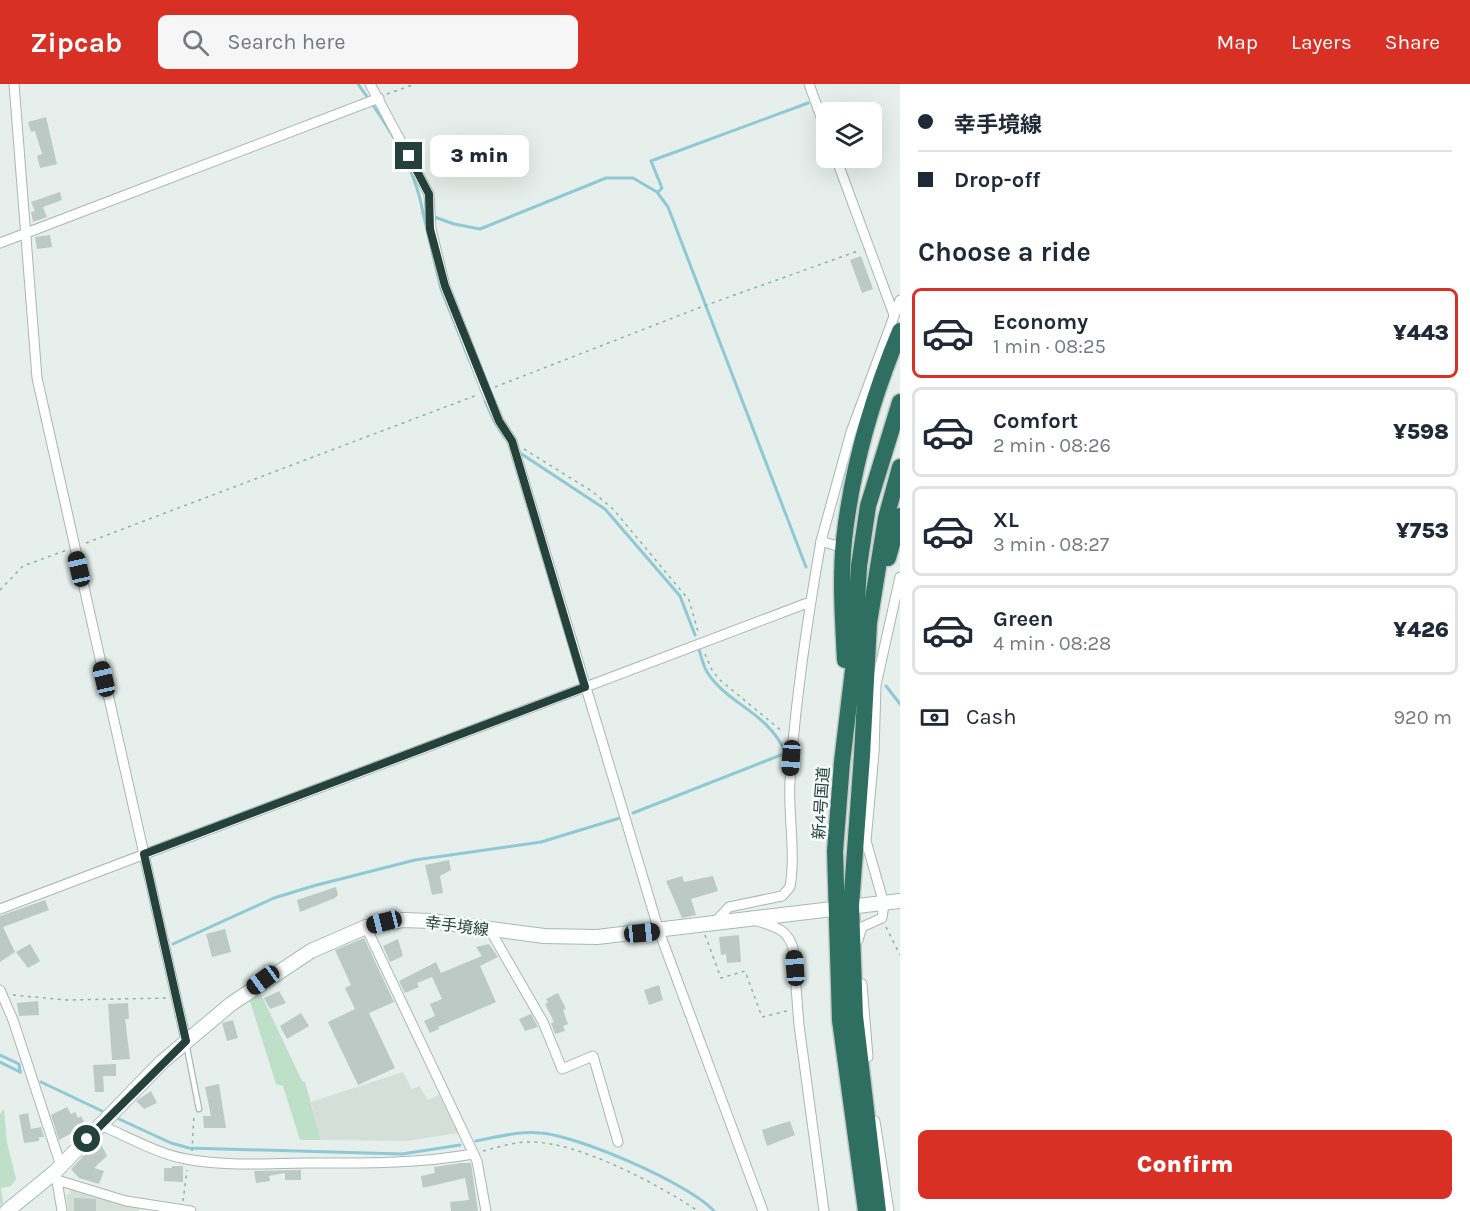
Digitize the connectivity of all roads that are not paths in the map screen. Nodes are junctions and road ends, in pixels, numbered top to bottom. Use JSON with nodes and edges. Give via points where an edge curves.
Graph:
{"nodes":[{"id":1,"x":14,"y":84,"type":"edge"},
{"id":2,"x":370,"y":84,"type":"edge"},
{"id":3,"x":809,"y":84,"type":"edge"},
{"id":4,"x":378,"y":98,"type":"junction"},
{"id":5,"x":816,"y":103,"type":"edge"},
{"id":6,"x":840,"y":168,"type":"edge"},
{"id":7,"x":0,"y":232,"type":"edge"},
{"id":8,"x":25,"y":232,"type":"junction"},
{"id":9,"x":4,"y":242,"type":"edge"},
{"id":10,"x":900,"y":300,"type":"edge"},
{"id":11,"x":894,"y":315,"type":"junction"},
{"id":12,"x":900,"y":331,"type":"edge"},
{"id":13,"x":900,"y":402,"type":"edge"},
{"id":14,"x":900,"y":467,"type":"edge"},
{"id":15,"x":900,"y":516,"type":"edge"},
{"id":16,"x":821,"y":541,"type":"junction"},
{"id":17,"x":834,"y":544,"type":"dead end"},
{"id":18,"x":900,"y":577,"type":"edge"},
{"id":19,"x":810,"y":602,"type":"junction"},
{"id":20,"x":866,"y":676,"type":"junction"},
{"id":21,"x":585,"y":687,"type":"junction"},
{"id":22,"x":848,"y":717,"type":"junction"},
{"id":23,"x":144,"y":854,"type":"junction"},
{"id":24,"x":900,"y":901,"type":"edge"},
{"id":25,"x":843,"y":907,"type":"junction"},
{"id":26,"x":0,"y":909,"type":"edge"},
{"id":27,"x":883,"y":911,"type":"junction"},
{"id":28,"x":749,"y":918,"type":"junction"},
{"id":29,"x":707,"y":925,"type":"junction"},
{"id":30,"x":366,"y":927,"type":"junction"},
{"id":31,"x":490,"y":930,"type":"junction"},
{"id":32,"x":660,"y":931,"type":"junction"},
{"id":33,"x":1,"y":992,"type":"edge"},
{"id":34,"x":186,"y":1041,"type":"junction"},
{"id":35,"x":199,"y":1109,"type":"dead end"},
{"id":36,"x":100,"y":1125,"type":"junction"},
{"id":37,"x":618,"y":1142,"type":"dead end"},
{"id":38,"x":473,"y":1154,"type":"junction"},
{"id":39,"x":58,"y":1173,"type":"junction"},
{"id":40,"x":187,"y":1210,"type":"edge"},
{"id":41,"x":7,"y":1211,"type":"edge"},
{"id":42,"x":62,"y":1211,"type":"edge"},
{"id":43,"x":486,"y":1211,"type":"edge"},
{"id":44,"x":764,"y":1211,"type":"edge"},
{"id":45,"x":824,"y":1211,"type":"edge"},
{"id":46,"x":866,"y":1211,"type":"edge"},
{"id":47,"x":878,"y":1211,"type":"edge"},
{"id":48,"x":889,"y":1211,"type":"edge"}],
"edges":[{"from":1,"to":8,"type":"street"},
{"from":2,"to":4,"type":"street"},
{"from":3,"to":5,"type":"street"},
{"from":4,"to":8,"type":"street"},
{"from":4,"to":21,"type":"street","via":[[429,194],[430,218],[445,286],[486,391],[512,441]]},
{"from":6,"to":11,"type":"street"},
{"from":7,"to":9,"type":"street"},
{"from":8,"to":9,"type":"street"},
{"from":8,"to":23,"type":"street","via":[[37,378]]},
{"from":10,"to":11,"type":"street"},
{"from":11,"to":16,"type":"street","via":[[850,432]]},
{"from":12,"to":22,"type":"highway","via":[[859,454],[844,540],[842,611]]},
{"from":13,"to":22,"type":"highway","name":"新4号国道","via":[[868,506],[859,566]]},
{"from":14,"to":20,"type":"highway","name":"新4号国道","via":[[873,585]]},
{"from":15,"to":20,"type":"highway"},
{"from":16,"to":17,"type":"street"},
{"from":16,"to":19,"type":"street"},
{"from":18,"to":27,"type":"street","via":[[876,685],[866,842]]},
{"from":19,"to":21,"type":"street"},
{"from":19,"to":29,"type":"street","via":[[789,795],[790,886],[782,896],[729,907]]},
{"from":20,"to":25,"type":"highway","name":"新4号国道"},
{"from":21,"to":23,"type":"street"},
{"from":21,"to":32,"type":"street"},
{"from":22,"to":25,"type":"highway","name":"新4号国道","via":[[836,839]]},
{"from":23,"to":26,"type":"street"},
{"from":23,"to":34,"type":"street"},
{"from":24,"to":27,"type":"main road","name":"幸手境線"},
{"from":25,"to":27,"type":"main road","name":"幸手境線"},
{"from":25,"to":28,"type":"main road","name":"幸手境線"},
{"from":25,"to":46,"type":"highway","name":"新4号国道","via":[[840,1020]]},
{"from":25,"to":47,"type":"highway","name":"新4号国道"},
{"from":27,"to":48,"type":"street","via":[[862,927],[858,935],[868,1059]]},
{"from":28,"to":29,"type":"main road","name":"幸手境線"},
{"from":28,"to":45,"type":"street","via":[[783,930],[794,948]]},
{"from":29,"to":32,"type":"main road","name":"幸手境線"},
{"from":30,"to":31,"type":"main road","name":"幸手境線","via":[[403,920]]},
{"from":30,"to":34,"type":"main road","name":"幸手境線","via":[[311,951],[263,980]]},
{"from":30,"to":38,"type":"street"},
{"from":31,"to":32,"type":"main road","name":"幸手境線","via":[[567,937]]},
{"from":31,"to":37,"type":"street","via":[[543,1022],[562,1069],[593,1056]]},
{"from":32,"to":44,"type":"street"},
{"from":33,"to":39,"type":"street"},
{"from":34,"to":35,"type":"lane"},
{"from":34,"to":36,"type":"main road","name":"幸手境線"},
{"from":36,"to":38,"type":"street","via":[[189,1157],[273,1164],[430,1162]]},
{"from":36,"to":39,"type":"main road","name":"幸手境線"},
{"from":38,"to":43,"type":"street"},
{"from":39,"to":40,"type":"street","via":[[126,1201]]},
{"from":39,"to":41,"type":"main road","name":"幸手境線"},
{"from":39,"to":42,"type":"street"}]}
